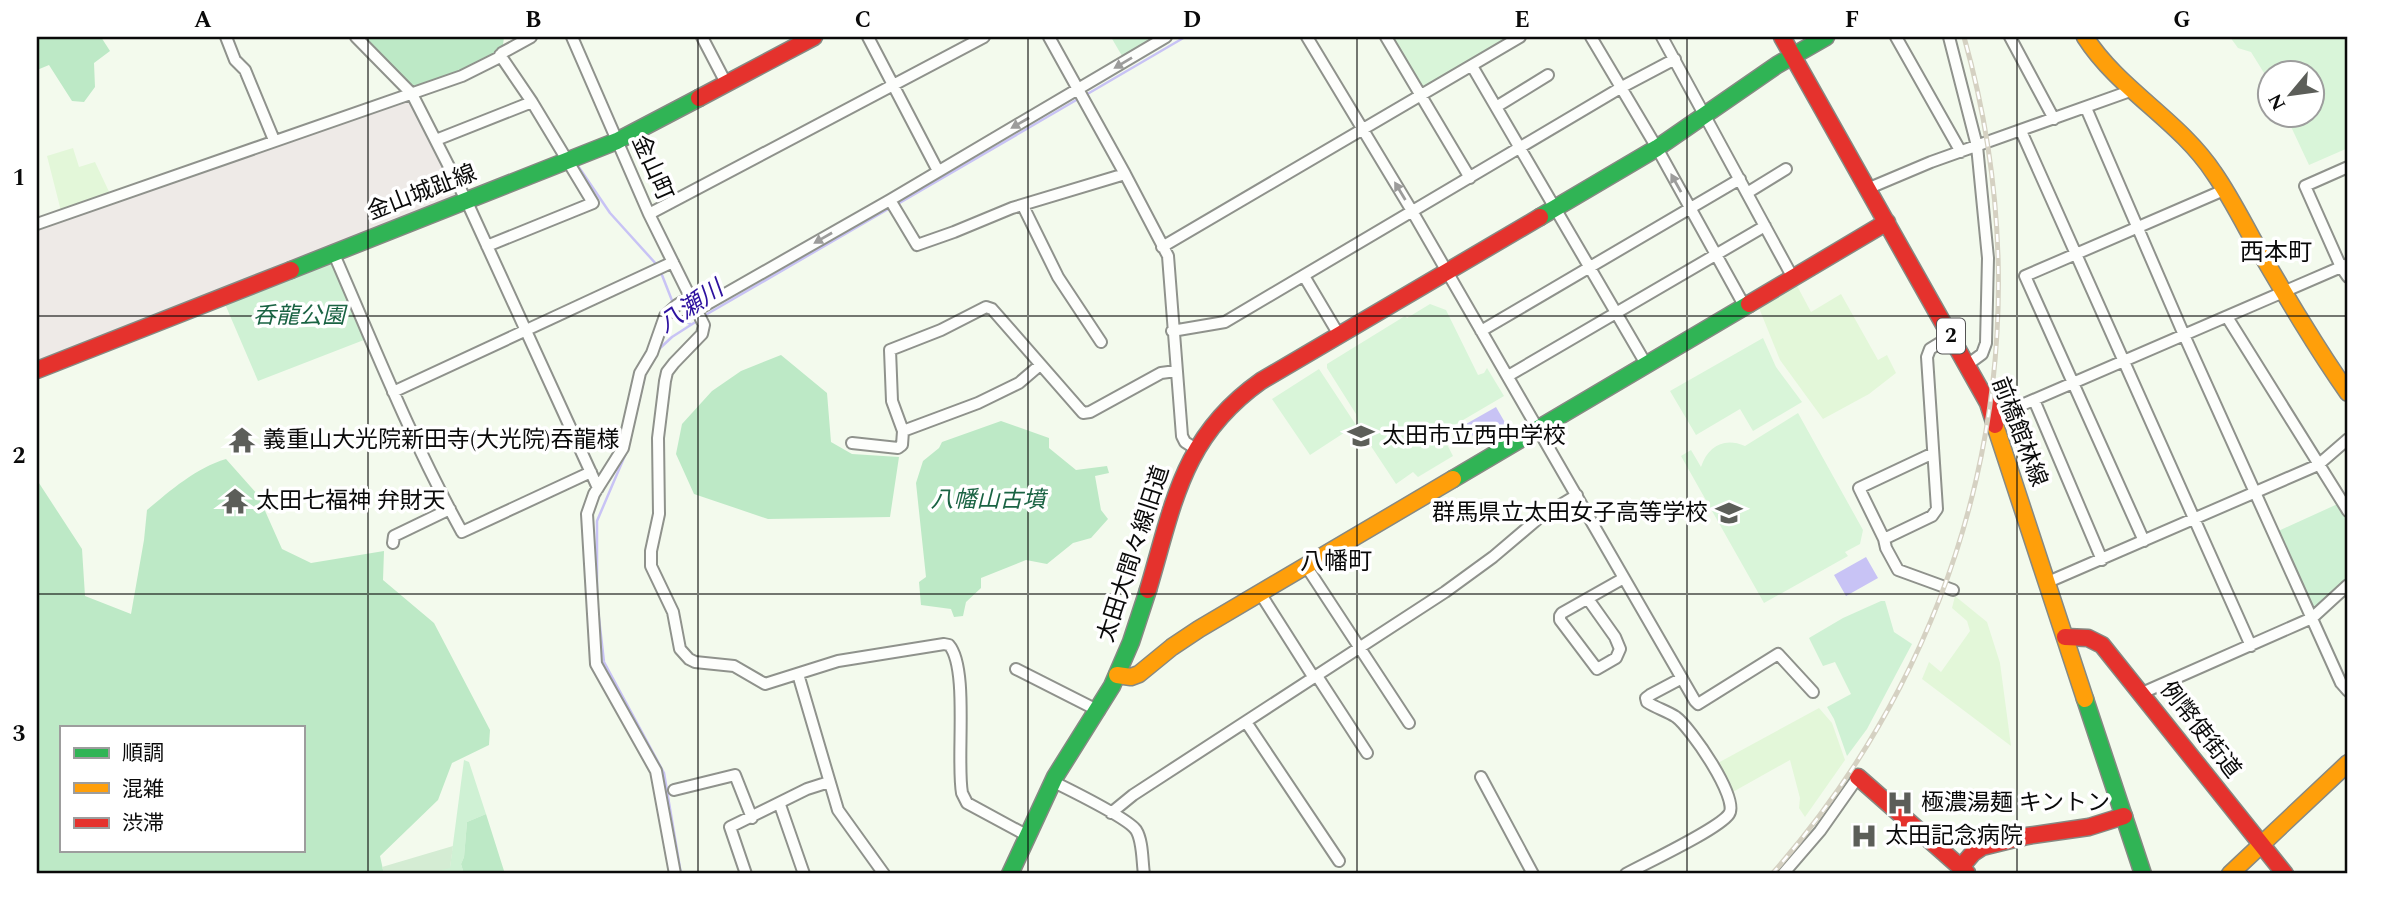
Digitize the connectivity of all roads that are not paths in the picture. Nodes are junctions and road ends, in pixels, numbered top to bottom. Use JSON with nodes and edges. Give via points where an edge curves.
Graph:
{"nodes":[{"id":1,"x":226,"y":37,"type":"edge"},
{"id":2,"x":356,"y":37,"type":"edge"},
{"id":3,"x":531,"y":37,"type":"edge"},
{"id":4,"x":572,"y":37,"type":"edge"},
{"id":5,"x":702,"y":37,"type":"edge"},
{"id":6,"x":814,"y":37,"type":"edge"},
{"id":7,"x":867,"y":37,"type":"edge"},
{"id":8,"x":985,"y":37,"type":"edge"},
{"id":9,"x":1049,"y":37,"type":"edge"},
{"id":10,"x":1166,"y":37,"type":"edge"},
{"id":11,"x":1386,"y":37,"type":"edge"},
{"id":12,"x":1520,"y":37,"type":"edge"},
{"id":13,"x":1591,"y":37,"type":"edge"},
{"id":14,"x":1662,"y":37,"type":"edge"},
{"id":15,"x":1782,"y":37,"type":"edge"},
{"id":16,"x":1826,"y":37,"type":"edge"},
{"id":17,"x":1896,"y":37,"type":"edge"},
{"id":18,"x":1949,"y":37,"type":"edge"},
{"id":19,"x":2010,"y":37,"type":"edge"},
{"id":20,"x":2085,"y":37,"type":"edge"},
{"id":21,"x":1311,"y":38,"type":"edge"},
{"id":22,"x":500,"y":55,"type":"junction"},
{"id":23,"x":1793,"y":55,"type":"junction"},
{"id":24,"x":1675,"y":59,"type":"junction"},
{"id":25,"x":1472,"y":66,"type":"junction"},
{"id":26,"x":1548,"y":75,"type":"dead end"},
{"id":27,"x":726,"y":83,"type":"junction"},
{"id":28,"x":894,"y":85,"type":"junction"},
{"id":29,"x":1622,"y":87,"type":"junction"},
{"id":30,"x":1079,"y":89,"type":"junction"},
{"id":31,"x":2133,"y":90,"type":"junction"},
{"id":32,"x":412,"y":94,"type":"junction"},
{"id":33,"x":1421,"y":95,"type":"junction"},
{"id":34,"x":532,"y":102,"type":"junction"},
{"id":35,"x":1496,"y":107,"type":"junction"},
{"id":36,"x":2086,"y":107,"type":"junction"},
{"id":37,"x":1705,"y":116,"type":"junction"},
{"id":38,"x":2054,"y":119,"type":"junction"},
{"id":39,"x":1364,"y":129,"type":"junction"},
{"id":40,"x":2021,"y":131,"type":"junction"},
{"id":41,"x":274,"y":140,"type":"junction"},
{"id":42,"x":436,"y":140,"type":"junction"},
{"id":43,"x":617,"y":141,"type":"junction"},
{"id":44,"x":1977,"y":146,"type":"junction"},
{"id":45,"x":1657,"y":148,"type":"junction"},
{"id":46,"x":1520,"y":149,"type":"junction"},
{"id":47,"x":1961,"y":152,"type":"junction"},
{"id":48,"x":566,"y":161,"type":"junction"},
{"id":49,"x":2348,"y":167,"type":"edge"},
{"id":50,"x":1786,"y":169,"type":"dead end"},
{"id":51,"x":938,"y":171,"type":"junction"},
{"id":52,"x":1125,"y":174,"type":"junction"},
{"id":53,"x":1470,"y":178,"type":"junction"},
{"id":54,"x":1740,"y":179,"type":"junction"},
{"id":55,"x":1867,"y":189,"type":"junction"},
{"id":56,"x":2224,"y":190,"type":"junction"},
{"id":57,"x":1747,"y":193,"type":"junction"},
{"id":58,"x":466,"y":200,"type":"junction"},
{"id":59,"x":893,"y":205,"type":"junction"},
{"id":60,"x":1023,"y":206,"type":"junction"},
{"id":61,"x":1556,"y":209,"type":"junction"},
{"id":62,"x":1690,"y":209,"type":"junction"},
{"id":63,"x":1412,"y":211,"type":"junction"},
{"id":64,"x":649,"y":214,"type":"junction"},
{"id":65,"x":1886,"y":222,"type":"junction"},
{"id":66,"x":37,"y":224,"type":"edge"},
{"id":67,"x":1765,"y":226,"type":"junction"},
{"id":68,"x":2137,"y":226,"type":"junction"},
{"id":69,"x":488,"y":246,"type":"junction"},
{"id":70,"x":1162,"y":247,"type":"junction"},
{"id":71,"x":333,"y":252,"type":"junction"},
{"id":72,"x":2075,"y":254,"type":"junction"},
{"id":73,"x":1716,"y":255,"type":"junction"},
{"id":74,"x":2344,"y":266,"type":"edge"},
{"id":75,"x":663,"y":267,"type":"junction"},
{"id":76,"x":1590,"y":268,"type":"junction"},
{"id":77,"x":1447,"y":272,"type":"junction"},
{"id":78,"x":1304,"y":276,"type":"junction"},
{"id":79,"x":2348,"y":277,"type":"edge"},
{"id":80,"x":1793,"y":278,"type":"junction"},
{"id":81,"x":2282,"y":292,"type":"junction"},
{"id":82,"x":690,"y":297,"type":"junction"},
{"id":83,"x":1745,"y":307,"type":"junction"},
{"id":84,"x":1616,"y":313,"type":"junction"},
{"id":85,"x":699,"y":316,"type":"junction"},
{"id":86,"x":2227,"y":317,"type":"junction"},
{"id":87,"x":526,"y":331,"type":"junction"},
{"id":88,"x":1172,"y":331,"type":"junction"},
{"id":89,"x":1481,"y":331,"type":"junction"},
{"id":90,"x":1339,"y":335,"type":"junction"},
{"id":91,"x":2184,"y":335,"type":"junction"},
{"id":92,"x":1951,"y":336,"type":"junction"},
{"id":93,"x":1101,"y":342,"type":"dead end"},
{"id":94,"x":2124,"y":362,"type":"junction"},
{"id":95,"x":1646,"y":364,"type":"junction"},
{"id":96,"x":1040,"y":365,"type":"junction"},
{"id":97,"x":1967,"y":365,"type":"junction"},
{"id":98,"x":37,"y":370,"type":"edge"},
{"id":99,"x":1176,"y":370,"type":"junction"},
{"id":100,"x":1508,"y":376,"type":"junction"},
{"id":101,"x":2073,"y":383,"type":"junction"},
{"id":102,"x":393,"y":392,"type":"junction"},
{"id":103,"x":2348,"y":393,"type":"edge"},
{"id":104,"x":2034,"y":400,"type":"junction"},
{"id":105,"x":1994,"y":416,"type":"junction"},
{"id":106,"x":1538,"y":428,"type":"junction"},
{"id":107,"x":903,"y":431,"type":"junction"},
{"id":108,"x":2348,"y":439,"type":"edge"},
{"id":109,"x":852,"y":443,"type":"dead end"},
{"id":110,"x":1196,"y":450,"type":"junction"},
{"id":111,"x":1933,"y":456,"type":"junction"},
{"id":112,"x":2318,"y":465,"type":"junction"},
{"id":113,"x":591,"y":472,"type":"junction"},
{"id":114,"x":598,"y":488,"type":"junction"},
{"id":115,"x":2256,"y":492,"type":"junction"},
{"id":116,"x":1577,"y":495,"type":"junction"},
{"id":117,"x":450,"y":509,"type":"junction"},
{"id":118,"x":2348,"y":511,"type":"edge"},
{"id":119,"x":2195,"y":519,"type":"junction"},
{"id":120,"x":1884,"y":539,"type":"junction"},
{"id":121,"x":2144,"y":541,"type":"junction"},
{"id":122,"x":393,"y":543,"type":"dead end"},
{"id":123,"x":2102,"y":560,"type":"junction"},
{"id":124,"x":1306,"y":566,"type":"junction"},
{"id":125,"x":1624,"y":578,"type":"junction"},
{"id":126,"x":2048,"y":582,"type":"junction"},
{"id":127,"x":2348,"y":585,"type":"edge"},
{"id":128,"x":1953,"y":590,"type":"dead end"},
{"id":129,"x":1260,"y":593,"type":"junction"},
{"id":130,"x":1588,"y":599,"type":"junction"},
{"id":131,"x":2312,"y":618,"type":"junction"},
{"id":132,"x":2066,"y":637,"type":"junction"},
{"id":133,"x":2251,"y":646,"type":"junction"},
{"id":134,"x":1360,"y":648,"type":"junction"},
{"id":135,"x":1016,"y":669,"type":"dead end"},
{"id":136,"x":798,"y":674,"type":"junction"},
{"id":137,"x":1117,"y":675,"type":"junction"},
{"id":138,"x":1316,"y":677,"type":"junction"},
{"id":139,"x":1682,"y":678,"type":"junction"},
{"id":140,"x":2344,"y":678,"type":"edge"},
{"id":141,"x":2348,"y":691,"type":"edge"},
{"id":142,"x":1813,"y":692,"type":"dead end"},
{"id":143,"x":2142,"y":694,"type":"junction"},
{"id":144,"x":1099,"y":711,"type":"junction"},
{"id":145,"x":1246,"y":722,"type":"junction"},
{"id":146,"x":1409,"y":723,"type":"dead end"},
{"id":147,"x":1367,"y":753,"type":"dead end"},
{"id":148,"x":2348,"y":763,"type":"edge"},
{"id":149,"x":1481,"y":776,"type":"dead end"},
{"id":150,"x":1858,"y":777,"type":"joint"},
{"id":151,"x":829,"y":782,"type":"junction"},
{"id":152,"x":1054,"y":782,"type":"junction"},
{"id":153,"x":674,"y":790,"type":"dead end"},
{"id":154,"x":780,"y":804,"type":"junction"},
{"id":155,"x":1111,"y":813,"type":"junction"},
{"id":156,"x":2124,"y":816,"type":"junction"},
{"id":157,"x":752,"y":818,"type":"junction"},
{"id":158,"x":1028,"y":836,"type":"junction"},
{"id":159,"x":2261,"y":845,"type":"junction"},
{"id":160,"x":1339,"y":861,"type":"dead end"},
{"id":161,"x":1965,"y":871,"type":"edge"},
{"id":162,"x":1530,"y":873,"type":"edge"},
{"id":163,"x":675,"y":874,"type":"edge"},
{"id":164,"x":746,"y":874,"type":"edge"},
{"id":165,"x":804,"y":874,"type":"edge"},
{"id":166,"x":884,"y":874,"type":"edge"},
{"id":167,"x":1010,"y":874,"type":"edge"},
{"id":168,"x":1144,"y":874,"type":"edge"},
{"id":169,"x":1626,"y":874,"type":"edge"},
{"id":170,"x":1783,"y":874,"type":"edge"},
{"id":171,"x":2143,"y":874,"type":"edge"},
{"id":172,"x":2230,"y":874,"type":"edge"},
{"id":173,"x":2285,"y":874,"type":"edge"}],
"edges":[{"from":1,"to":41,"type":"street"},
{"from":2,"to":32,"type":"street"},
{"from":3,"to":22,"type":"street"},
{"from":4,"to":43,"type":"street","name":"金山町"},
{"from":5,"to":27,"type":"street"},
{"from":6,"to":27,"type":"street","name":"金山城趾線"},
{"from":7,"to":28,"type":"street"},
{"from":8,"to":28,"type":"street"},
{"from":9,"to":30,"type":"street"},
{"from":10,"to":30,"type":"street","one_way":true},
{"from":11,"to":33,"type":"street"},
{"from":12,"to":25,"type":"street"},
{"from":13,"to":29,"type":"street"},
{"from":14,"to":24,"type":"street"},
{"from":15,"to":23,"type":"street","name":"前橋館林線","number":"2"},
{"from":16,"to":23,"type":"street","name":"太田大間々線旧道"},
{"from":17,"to":47,"type":"street"},
{"from":18,"to":44,"type":"street"},
{"from":19,"to":38,"type":"street"},
{"from":20,"to":31,"type":"street"},
{"from":21,"to":39,"type":"street"},
{"from":22,"to":32,"type":"street","via":[[462,76]]},
{"from":22,"to":34,"type":"street"},
{"from":23,"to":37,"type":"street","name":"太田大間々線旧道"},
{"from":23,"to":55,"type":"street","name":"前橋館林線","number":"2"},
{"from":24,"to":29,"type":"street"},
{"from":24,"to":37,"type":"street"},
{"from":25,"to":33,"type":"street"},
{"from":25,"to":35,"type":"street"},
{"from":26,"to":35,"type":"street"},
{"from":27,"to":43,"type":"street","name":"金山城趾線"},
{"from":28,"to":51,"type":"street"},
{"from":28,"to":64,"type":"street"},
{"from":29,"to":45,"type":"street"},
{"from":29,"to":46,"type":"street"},
{"from":30,"to":51,"type":"street","one_way":true},
{"from":30,"to":52,"type":"street"},
{"from":31,"to":36,"type":"street"},
{"from":31,"to":56,"type":"street","via":[[2186,137]]},
{"from":32,"to":41,"type":"street"},
{"from":32,"to":42,"type":"street"},
{"from":33,"to":39,"type":"street"},
{"from":33,"to":53,"type":"street"},
{"from":34,"to":42,"type":"street"},
{"from":34,"to":48,"type":"street"},
{"from":35,"to":46,"type":"street"},
{"from":36,"to":38,"type":"street"},
{"from":36,"to":68,"type":"street"},
{"from":37,"to":45,"type":"street","name":"太田大間々線旧道"},
{"from":37,"to":54,"type":"street"},
{"from":38,"to":40,"type":"street"},
{"from":63,"to":39,"type":"street","one_way":true},
{"from":39,"to":70,"type":"street"},
{"from":40,"to":44,"type":"street"},
{"from":40,"to":72,"type":"street"},
{"from":41,"to":66,"type":"street"},
{"from":42,"to":58,"type":"street"},
{"from":43,"to":48,"type":"street","name":"金山城趾線"},
{"from":43,"to":64,"type":"street","name":"金山町"},
{"from":44,"to":47,"type":"street"},
{"from":44,"to":97,"type":"street","via":[[1988,247],[1987,327],[1984,349]]},
{"from":45,"to":61,"type":"street","name":"太田大間々線旧道"},
{"from":62,"to":45,"type":"street","one_way":true},
{"from":46,"to":53,"type":"street"},
{"from":46,"to":61,"type":"street"},
{"from":47,"to":55,"type":"street"},
{"from":48,"to":58,"type":"street","name":"金山城趾線"},
{"from":48,"to":69,"type":"street","via":[[593,203]]},
{"from":49,"to":74,"type":"street","via":[[2305,186]]},
{"from":50,"to":57,"type":"street"},
{"from":51,"to":59,"type":"street"},
{"from":52,"to":60,"type":"street"},
{"from":52,"to":70,"type":"street"},
{"from":53,"to":63,"type":"street"},
{"from":54,"to":57,"type":"street"},
{"from":54,"to":62,"type":"street"},
{"from":55,"to":65,"type":"street","name":"前橋館林線","number":"2"},
{"from":56,"to":68,"type":"street"},
{"from":56,"to":81,"type":"street"},
{"from":57,"to":67,"type":"street"},
{"from":58,"to":69,"type":"street"},
{"from":58,"to":71,"type":"street","name":"金山城趾線"},
{"from":59,"to":60,"type":"street","via":[[917,245]]},
{"from":59,"to":85,"type":"street","one_way":true},
{"from":60,"to":93,"type":"street","via":[[1053,268]]},
{"from":61,"to":76,"type":"street"},
{"from":61,"to":77,"type":"street","name":"太田大間々線旧道"},
{"from":62,"to":73,"type":"street"},
{"from":62,"to":76,"type":"street"},
{"from":63,"to":77,"type":"street"},
{"from":63,"to":78,"type":"street"},
{"from":64,"to":75,"type":"street","name":"金山町"},
{"from":65,"to":80,"type":"street"},
{"from":65,"to":92,"type":"street","name":"前橋館林線","number":"2"},
{"from":67,"to":73,"type":"street"},
{"from":67,"to":80,"type":"street"},
{"from":68,"to":72,"type":"street"},
{"from":68,"to":91,"type":"street"},
{"from":69,"to":87,"type":"street"},
{"from":70,"to":88,"type":"street","via":[[1168,256]]},
{"from":71,"to":98,"type":"street","name":"金山城趾線"},
{"from":71,"to":102,"type":"street"},
{"from":72,"to":94,"type":"street"},
{"from":72,"to":101,"type":"street","via":[[2025,276]]},
{"from":73,"to":83,"type":"street"},
{"from":73,"to":84,"type":"street"},
{"from":74,"to":79,"type":"street"},
{"from":74,"to":81,"type":"street"},
{"from":75,"to":82,"type":"street","name":"金山町"},
{"from":75,"to":87,"type":"street"},
{"from":76,"to":84,"type":"street"},
{"from":76,"to":89,"type":"street"},
{"from":77,"to":89,"type":"street"},
{"from":77,"to":90,"type":"street","name":"太田大間々線旧道"},
{"from":78,"to":88,"type":"street","via":[[1225,322]]},
{"from":78,"to":90,"type":"street"},
{"from":80,"to":83,"type":"street"},
{"from":81,"to":86,"type":"street"},
{"from":81,"to":103,"type":"street"},
{"from":82,"to":85,"type":"street","name":"金山町"},
{"from":82,"to":114,"type":"street","via":[[665,316],[640,373],[623,449]]},
{"from":83,"to":95,"type":"street"},
{"from":84,"to":95,"type":"street"},
{"from":84,"to":100,"type":"street"},
{"from":85,"to":136,"type":"street","via":[[702,334],[667,372],[658,438],[659,514],[651,566],[673,612],[680,649],[689,659],[734,666],[765,684]]},
{"from":86,"to":91,"type":"street"},
{"from":86,"to":112,"type":"street"},
{"from":87,"to":102,"type":"street"},
{"from":87,"to":113,"type":"street"},
{"from":88,"to":99,"type":"street"},
{"from":89,"to":100,"type":"street"},
{"from":90,"to":110,"type":"street","name":"太田大間々線旧道","via":[[1236,397]]},
{"from":91,"to":94,"type":"street"},
{"from":91,"to":115,"type":"street"},
{"from":92,"to":97,"type":"street","name":"前橋館林線","number":"2"},
{"from":92,"to":111,"type":"street","via":[[1930,349],[1927,357]]},
{"from":94,"to":101,"type":"street"},
{"from":94,"to":119,"type":"street"},
{"from":95,"to":106,"type":"street"},
{"from":96,"to":99,"type":"street","via":[[1083,413],[1161,373]]},
{"from":96,"to":107,"type":"street","via":[[1019,383],[988,398]]},
{"from":96,"to":107,"type":"street","via":[[986,307],[890,350],[892,401]]},
{"from":97,"to":105,"type":"street","name":"前橋館林線","number":"2"},
{"from":99,"to":110,"type":"street","via":[[1182,436]]},
{"from":100,"to":106,"type":"street"},
{"from":101,"to":104,"type":"street"},
{"from":101,"to":121,"type":"street"},
{"from":102,"to":117,"type":"street"},
{"from":104,"to":105,"type":"street"},
{"from":104,"to":123,"type":"street"},
{"from":105,"to":126,"type":"street","name":"前橋館林線","number":"2"},
{"from":106,"to":116,"type":"street"},
{"from":106,"to":124,"type":"street"},
{"from":107,"to":109,"type":"street","via":[[898,448]]},
{"from":108,"to":112,"type":"street"},
{"from":110,"to":137,"type":"street","name":"太田大間々線旧道","via":[[1174,499]]},
{"from":111,"to":120,"type":"street","via":[[1935,514]]},
{"from":111,"to":120,"type":"street","via":[[1859,488]]},
{"from":112,"to":115,"type":"street"},
{"from":112,"to":118,"type":"street"},
{"from":113,"to":114,"type":"street"},
{"from":113,"to":117,"type":"street","via":[[462,532]]},
{"from":114,"to":163,"type":"street","via":[[587,513],[596,664],[656,771]]},
{"from":115,"to":119,"type":"street"},
{"from":115,"to":131,"type":"street"},
{"from":116,"to":125,"type":"street"},
{"from":116,"to":134,"type":"street"},
{"from":117,"to":122,"type":"street","via":[[394,536]]},
{"from":119,"to":121,"type":"street"},
{"from":119,"to":133,"type":"street"},
{"from":120,"to":128,"type":"street","via":[[1898,570]]},
{"from":121,"to":123,"type":"street"},
{"from":123,"to":126,"type":"street"},
{"from":124,"to":129,"type":"street"},
{"from":124,"to":134,"type":"street"},
{"from":125,"to":130,"type":"street"},
{"from":125,"to":139,"type":"street"},
{"from":126,"to":132,"type":"street","name":"前橋館林線","number":"2"},
{"from":127,"to":131,"type":"street"},
{"from":129,"to":137,"type":"street","via":[[1172,647],[1139,674]]},
{"from":129,"to":138,"type":"street"},
{"from":130,"to":130,"type":"street","via":[[1562,613],[1560,620],[1597,669],[1616,658],[1620,649]]},
{"from":131,"to":133,"type":"street"},
{"from":131,"to":140,"type":"street"},
{"from":132,"to":143,"type":"street","name":"例幣使街道","via":[[2097,641]]},
{"from":132,"to":156,"type":"street","name":"前橋館林線","number":"2"},
{"from":133,"to":143,"type":"street"},
{"from":134,"to":138,"type":"street"},
{"from":134,"to":146,"type":"street"},
{"from":135,"to":144,"type":"street"},
{"from":136,"to":151,"type":"street"},
{"from":136,"to":158,"type":"street","via":[[838,661],[949,646],[959,683],[962,793],[967,803]]},
{"from":137,"to":144,"type":"street","name":"太田大間々線旧道"},
{"from":138,"to":145,"type":"street"},
{"from":138,"to":147,"type":"street"},
{"from":139,"to":142,"type":"street","via":[[1698,704],[1778,654]]},
{"from":139,"to":169,"type":"street","via":[[1650,695],[1647,702],[1682,723],[1715,769],[1729,795],[1731,813]]},
{"from":140,"to":141,"type":"street"},
{"from":143,"to":159,"type":"street","name":"例幣使街道"},
{"from":144,"to":152,"type":"street","name":"太田大間々線旧道"},
{"from":145,"to":155,"type":"street"},
{"from":145,"to":160,"type":"street"},
{"from":148,"to":159,"type":"street"},
{"from":149,"to":162,"type":"street"},
{"from":150,"to":161,"type":"street"},
{"from":150,"to":170,"type":"street"},
{"from":151,"to":154,"type":"street"},
{"from":151,"to":166,"type":"street","via":[[838,810]]},
{"from":152,"to":155,"type":"street"},
{"from":152,"to":158,"type":"street","name":"太田大間々線旧道"},
{"from":153,"to":157,"type":"street","via":[[735,775]]},
{"from":154,"to":157,"type":"street"},
{"from":154,"to":165,"type":"street"},
{"from":155,"to":168,"type":"street","via":[[1136,831]]},
{"from":156,"to":161,"type":"street","via":[[1982,847],[1973,853]]},
{"from":156,"to":171,"type":"street","name":"前橋館林線","number":"2"},
{"from":157,"to":164,"type":"street","via":[[730,827]]},
{"from":158,"to":167,"type":"street","name":"太田大間々線旧道"},
{"from":159,"to":172,"type":"street"},
{"from":159,"to":173,"type":"street","name":"例幣使街道"}]}
